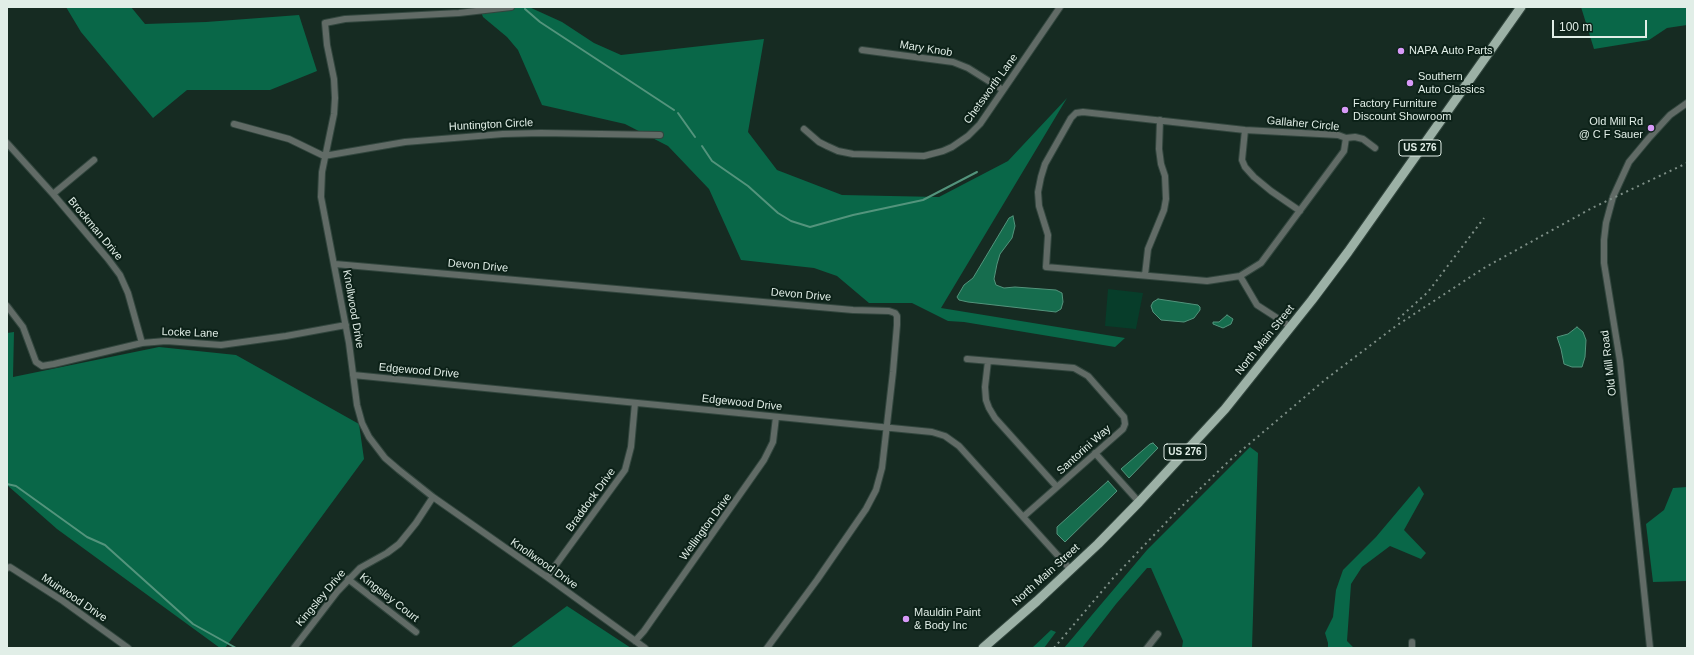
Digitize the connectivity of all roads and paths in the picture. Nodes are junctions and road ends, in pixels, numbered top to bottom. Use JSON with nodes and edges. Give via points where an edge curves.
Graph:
{"nodes":[{"id":1,"x":511,"y":7,"type":"edge"},
{"id":2,"x":1060,"y":7,"type":"edge"},
{"id":3,"x":1521,"y":7,"type":"edge"},
{"id":4,"x":862,"y":50,"type":"dead end"},
{"id":5,"x":1003,"y":90,"type":"junction"},
{"id":6,"x":1687,"y":103,"type":"edge"},
{"id":7,"x":1160,"y":120,"type":"junction"},
{"id":8,"x":234,"y":124,"type":"dead end"},
{"id":9,"x":804,"y":129,"type":"dead end"},
{"id":10,"x":1244,"y":130,"type":"junction"},
{"id":11,"x":660,"y":135,"type":"dead end"},
{"id":12,"x":1346,"y":138,"type":"junction"},
{"id":13,"x":7,"y":143,"type":"edge"},
{"id":14,"x":1375,"y":148,"type":"dead end"},
{"id":15,"x":324,"y":156,"type":"junction"},
{"id":16,"x":94,"y":160,"type":"dead end"},
{"id":17,"x":53,"y":194,"type":"junction"},
{"id":18,"x":1300,"y":211,"type":"junction"},
{"id":19,"x":334,"y":264,"type":"junction"},
{"id":20,"x":1145,"y":275,"type":"junction"},
{"id":21,"x":1240,"y":276,"type":"junction"},
{"id":22,"x":7,"y":306,"type":"edge"},
{"id":23,"x":346,"y":325,"type":"junction"},
{"id":24,"x":1291,"y":327,"type":"junction"},
{"id":25,"x":142,"y":343,"type":"junction"},
{"id":26,"x":967,"y":359,"type":"dead end"},
{"id":27,"x":988,"y":361,"type":"junction"},
{"id":28,"x":353,"y":375,"type":"junction"},
{"id":29,"x":634,"y":403,"type":"junction"},
{"id":30,"x":776,"y":417,"type":"junction"},
{"id":31,"x":886,"y":426,"type":"junction"},
{"id":32,"x":1095,"y":453,"type":"junction"},
{"id":33,"x":1057,"y":487,"type":"junction"},
{"id":34,"x":433,"y":497,"type":"junction"},
{"id":35,"x":1139,"y":502,"type":"junction"},
{"id":36,"x":1023,"y":517,"type":"junction"},
{"id":37,"x":7,"y":568,"type":"edge"},
{"id":38,"x":1070,"y":569,"type":"junction"},
{"id":39,"x":547,"y":577,"type":"junction"},
{"id":40,"x":348,"y":579,"type":"junction"},
{"id":41,"x":416,"y":632,"type":"dead end"},
{"id":42,"x":1158,"y":634,"type":"dead end"},
{"id":43,"x":635,"y":641,"type":"junction"},
{"id":44,"x":128,"y":648,"type":"edge"},
{"id":45,"x":294,"y":648,"type":"edge"},
{"id":46,"x":645,"y":648,"type":"edge"},
{"id":47,"x":767,"y":648,"type":"edge"},
{"id":48,"x":983,"y":648,"type":"edge"},
{"id":49,"x":1147,"y":648,"type":"edge"},
{"id":50,"x":1650,"y":648,"type":"edge"}],
"edges":[{"from":1,"to":15,"type":"street","name":"Knollwood Drive","via":[[344,19],[325,23],[335,98],[333,121]]},
{"from":2,"to":5,"type":"street","name":"Chetsworth Lane"},
{"from":3,"to":24,"type":"main road","name":"North Main Street","number":"US 276","via":[[1353,246]]},
{"from":4,"to":5,"type":"street","name":"Mary Knob","via":[[953,62],[979,74]]},
{"from":5,"to":9,"type":"street","name":"Chetsworth Lane","via":[[972,133],[952,147],[933,154],[905,156],[843,152],[819,142]]},
{"from":6,"to":50,"type":"street","name":"Old Mill Road","via":[[1670,115],[1629,162],[1613,197],[1604,240],[1604,263],[1618,348]]},
{"from":7,"to":10,"type":"street","name":"Gallaher Circle"},
{"from":7,"to":20,"type":"street","via":[[1159,149],[1165,176],[1166,199],[1148,249]]},
{"from":7,"to":20,"type":"street","name":"Gallaher Circle","via":[[1076,113],[1044,164],[1038,192],[1039,206],[1048,236],[1046,266]]},
{"from":8,"to":15,"type":"street","via":[[289,139]]},
{"from":10,"to":12,"type":"street","name":"Gallaher Circle","via":[[1338,135]]},
{"from":10,"to":18,"type":"street","via":[[1244,167],[1254,178]]},
{"from":11,"to":15,"type":"street","name":"Huntington Circle","via":[[503,134],[405,142]]},
{"from":12,"to":14,"type":"street","via":[[1355,137]]},
{"from":12,"to":18,"type":"street","name":"Gallaher Circle","via":[[1344,151]]},
{"from":13,"to":17,"type":"street","name":"Brockman Drive"},
{"from":15,"to":19,"type":"street","name":"Knollwood Drive","via":[[321,197]]},
{"from":16,"to":17,"type":"street"},
{"from":17,"to":25,"type":"street","name":"Brockman Drive","via":[[120,275],[128,292]]},
{"from":18,"to":21,"type":"street","name":"Gallaher Circle","via":[[1261,262]]},
{"from":19,"to":23,"type":"street","name":"Knollwood Drive"},
{"from":19,"to":31,"type":"street","name":"Devon Drive","via":[[893,312],[897,316],[897,325]]},
{"from":20,"to":21,"type":"street","name":"Gallaher Circle","via":[[1207,281]]},
{"from":21,"to":24,"type":"street","via":[[1257,306]]},
{"from":22,"to":25,"type":"street","name":"Locke Lane","via":[[23,327],[39,365],[48,366]]},
{"from":23,"to":25,"type":"street","name":"Locke Lane","via":[[221,345],[166,341]]},
{"from":23,"to":28,"type":"street","name":"Knollwood Drive"},
{"from":24,"to":35,"type":"main road","name":"North Main Street","number":"US 276","via":[[1225,409]]},
{"from":26,"to":27,"type":"street","name":"Santorini Way"},
{"from":27,"to":32,"type":"street","name":"Santorini Way","via":[[1074,368],[1088,376],[1124,417],[1125,424],[1123,429]]},
{"from":27,"to":33,"type":"street","via":[[985,387],[989,408]]},
{"from":28,"to":29,"type":"street","name":"Edgewood Drive"},
{"from":28,"to":34,"type":"street","name":"Knollwood Drive","via":[[357,405],[369,438],[385,458]]},
{"from":29,"to":30,"type":"street","name":"Edgewood Drive"},
{"from":29,"to":39,"type":"street","name":"Braddock Drive","via":[[631,447],[625,470]]},
{"from":30,"to":31,"type":"street","name":"Edgewood Drive"},
{"from":30,"to":43,"type":"street","name":"Wellington Drive","via":[[773,442],[764,460]]},
{"from":31,"to":36,"type":"street","name":"Edgewood Drive","via":[[932,432],[952,440],[965,451]]},
{"from":31,"to":47,"type":"street","name":"Devon Drive","via":[[882,468],[871,500]]},
{"from":32,"to":33,"type":"street","name":"Santorini Way"},
{"from":32,"to":35,"type":"street"},
{"from":33,"to":36,"type":"street","name":"Santorini Way"},
{"from":34,"to":39,"type":"street","name":"Knollwood Drive"},
{"from":34,"to":40,"type":"street","name":"Kingsley Drive","via":[[399,544],[360,568]]},
{"from":35,"to":38,"type":"main road","name":"North Main Street","number":"US 276"},
{"from":36,"to":38,"type":"street","name":"Edgewood Drive"},
{"from":37,"to":44,"type":"street","name":"Muirwood Drive","via":[[10,567],[63,601]]},
{"from":38,"to":48,"type":"main road","name":"North Main Street","number":"US 276"},
{"from":39,"to":43,"type":"street","name":"Knollwood Drive"},
{"from":40,"to":41,"type":"street","name":"Kingsley Court"},
{"from":40,"to":45,"type":"street","name":"Kingsley Drive"},
{"from":42,"to":49,"type":"street"},
{"from":43,"to":46,"type":"street","name":"Knollwood Drive"}]}
